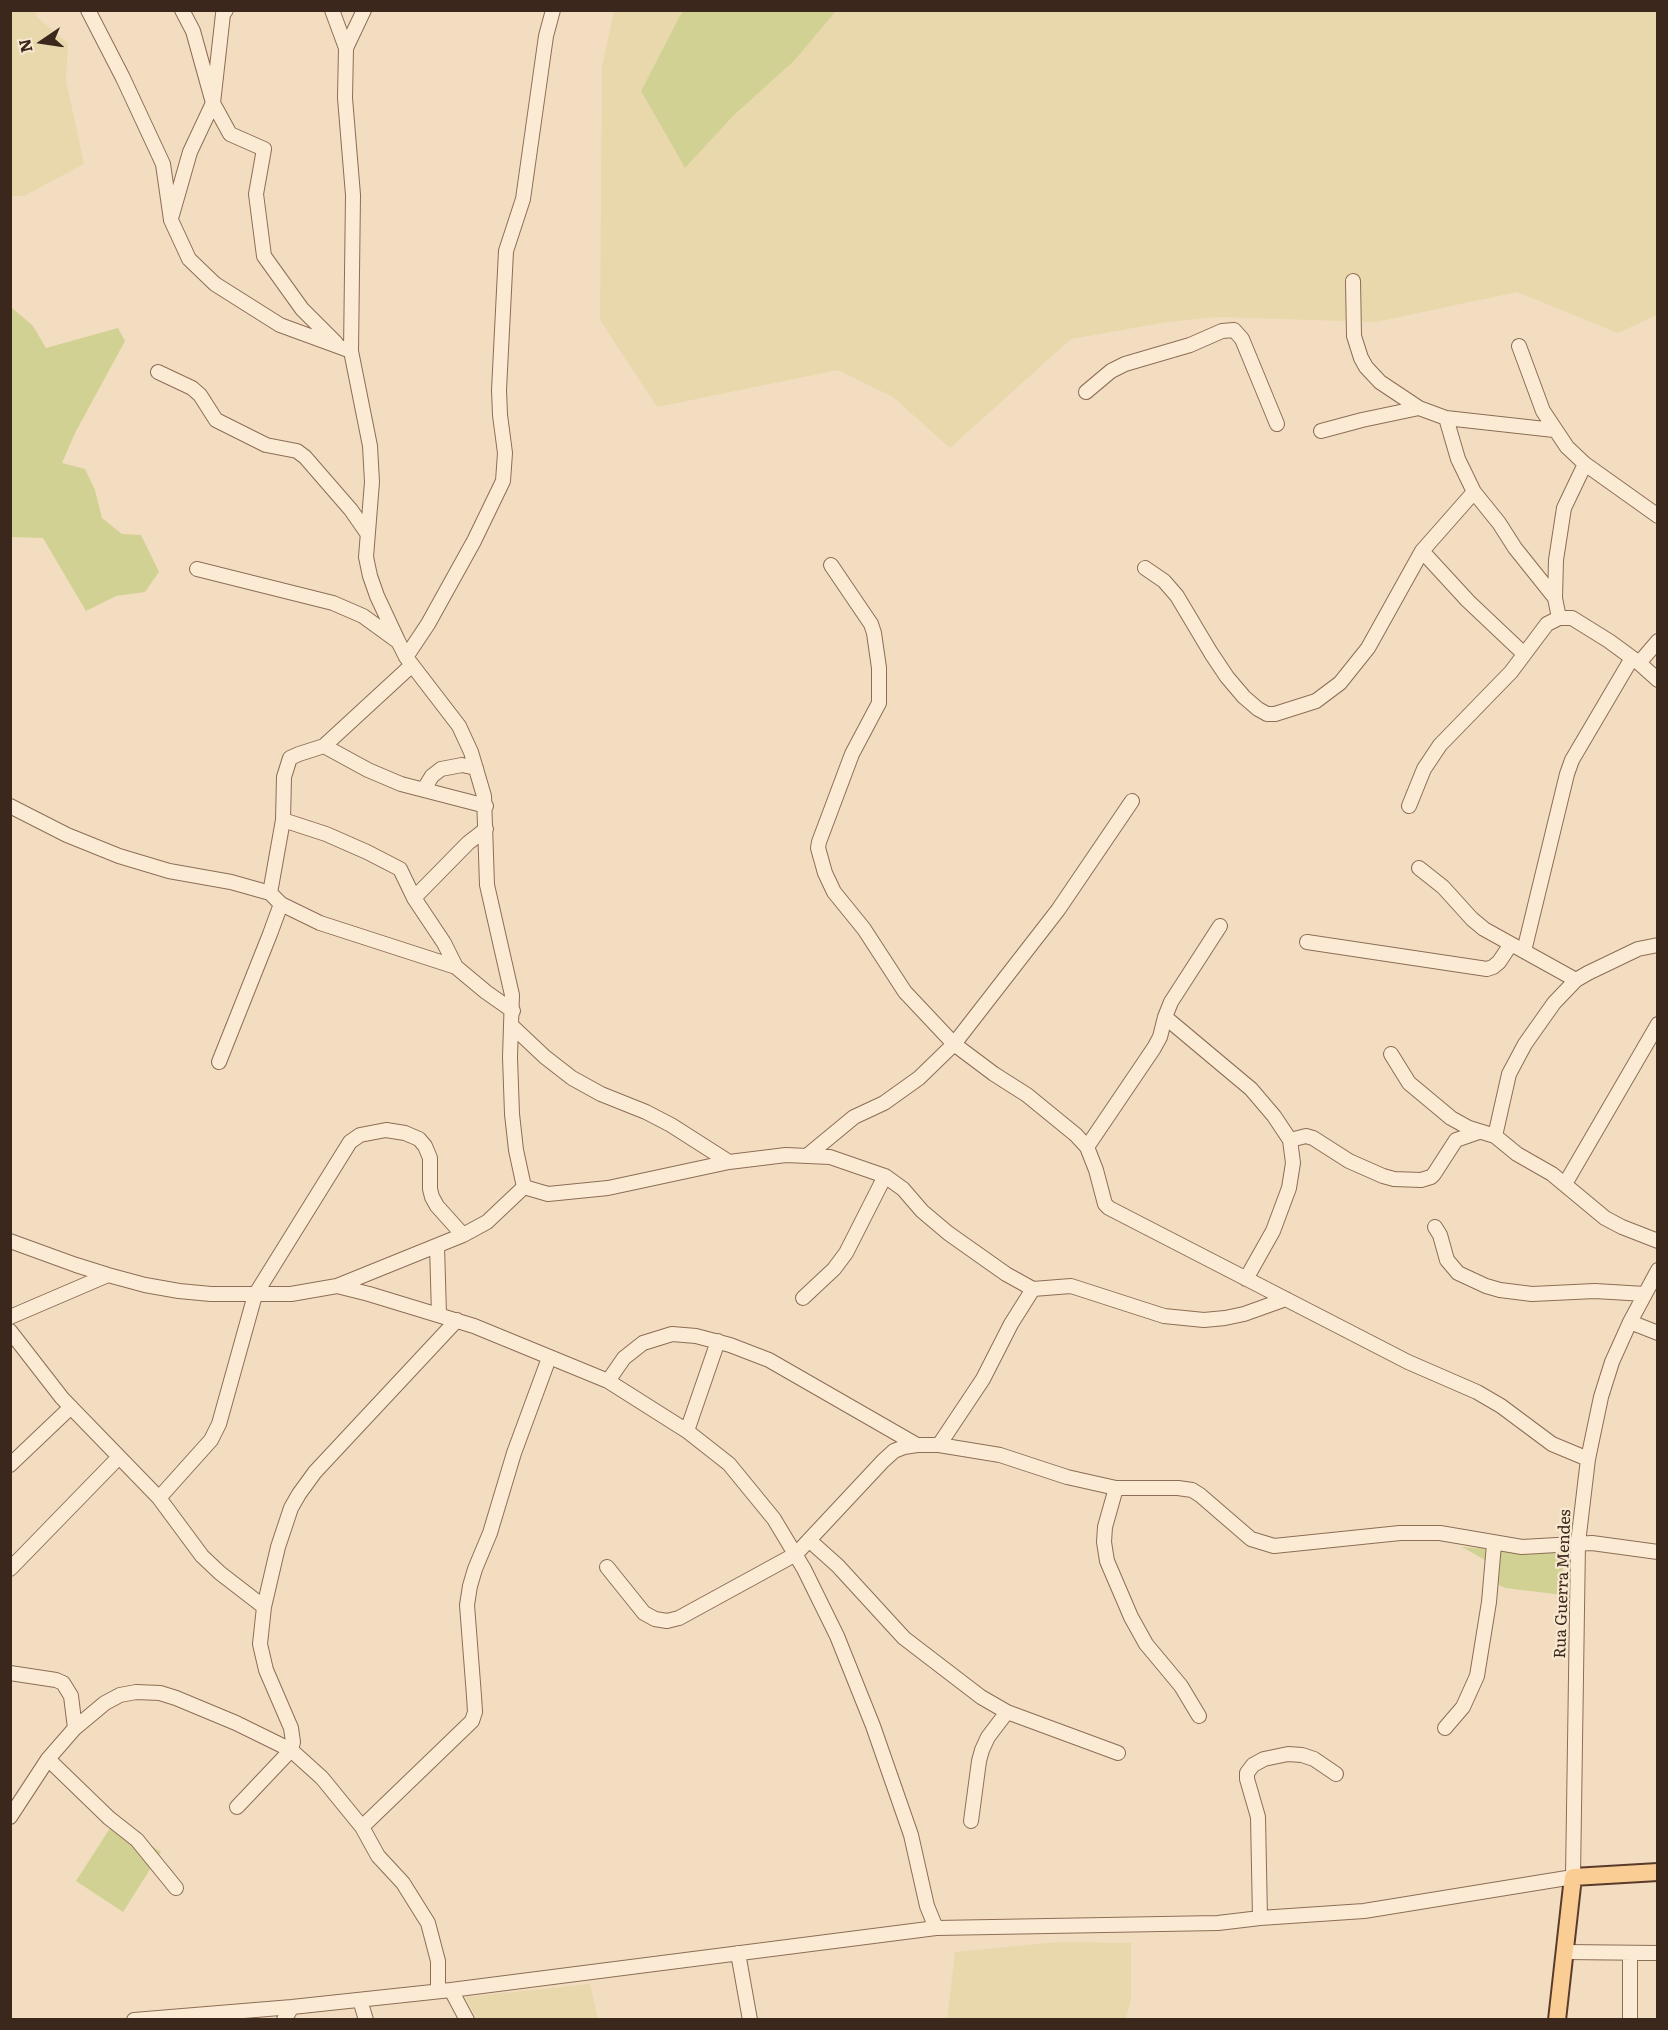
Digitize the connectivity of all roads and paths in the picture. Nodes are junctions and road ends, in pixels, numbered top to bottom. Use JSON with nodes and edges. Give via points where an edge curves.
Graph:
{"nodes":[{"id":1,"x":88,"y":10,"type":"edge"},
{"id":2,"x":182,"y":10,"type":"edge"},
{"id":3,"x":226,"y":10,"type":"edge"},
{"id":4,"x":332,"y":10,"type":"edge"},
{"id":5,"x":364,"y":10,"type":"edge"},
{"id":6,"x":553,"y":10,"type":"edge"},
{"id":7,"x":346,"y":48,"type":"junction"},
{"id":8,"x":213,"y":103,"type":"junction"},
{"id":9,"x":171,"y":220,"type":"junction"},
{"id":10,"x":1353,"y":281,"type":"dead end"},
{"id":11,"x":1519,"y":346,"type":"dead end"},
{"id":12,"x":345,"y":349,"type":"junction"},
{"id":13,"x":158,"y":372,"type":"dead end"},
{"id":14,"x":1086,"y":392,"type":"dead end"},
{"id":15,"x":1419,"y":408,"type":"junction"},
{"id":16,"x":1446,"y":418,"type":"junction"},
{"id":17,"x":1277,"y":424,"type":"dead end"},
{"id":18,"x":1554,"y":430,"type":"junction"},
{"id":19,"x":1321,"y":431,"type":"dead end"},
{"id":20,"x":1585,"y":464,"type":"junction"},
{"id":21,"x":1474,"y":492,"type":"junction"},
{"id":22,"x":1658,"y":516,"type":"edge"},
{"id":23,"x":367,"y":533,"type":"junction"},
{"id":24,"x":1422,"y":551,"type":"junction"},
{"id":25,"x":831,"y":565,"type":"dead end"},
{"id":26,"x":1145,"y":568,"type":"dead end"},
{"id":27,"x":196,"y":569,"type":"dead end"},
{"id":28,"x":1555,"y":598,"type":"junction"},
{"id":29,"x":1559,"y":618,"type":"junction"},
{"id":30,"x":398,"y":641,"type":"junction"},
{"id":31,"x":1658,"y":641,"type":"edge"},
{"id":32,"x":1523,"y":653,"type":"junction"},
{"id":33,"x":1636,"y":660,"type":"junction"},
{"id":34,"x":409,"y":661,"type":"junction"},
{"id":35,"x":1658,"y":680,"type":"edge"},
{"id":36,"x":324,"y":746,"type":"junction"},
{"id":37,"x":476,"y":768,"type":"junction"},
{"id":38,"x":424,"y":789,"type":"junction"},
{"id":39,"x":1132,"y":801,"type":"dead end"},
{"id":40,"x":10,"y":806,"type":"edge"},
{"id":41,"x":486,"y":806,"type":"junction"},
{"id":42,"x":1409,"y":806,"type":"dead end"},
{"id":43,"x":283,"y":820,"type":"junction"},
{"id":44,"x":486,"y":829,"type":"junction"},
{"id":45,"x":1419,"y":868,"type":"dead end"},
{"id":46,"x":270,"y":893,"type":"junction"},
{"id":47,"x":414,"y":898,"type":"junction"},
{"id":48,"x":281,"y":904,"type":"junction"},
{"id":49,"x":1220,"y":926,"type":"dead end"},
{"id":50,"x":1307,"y":942,"type":"dead end"},
{"id":51,"x":1511,"y":945,"type":"junction"},
{"id":52,"x":1658,"y":945,"type":"edge"},
{"id":53,"x":1524,"y":951,"type":"junction"},
{"id":54,"x":456,"y":967,"type":"junction"},
{"id":55,"x":1576,"y":980,"type":"junction"},
{"id":56,"x":1165,"y":1017,"type":"junction"},
{"id":57,"x":512,"y":1018,"type":"junction"},
{"id":58,"x":1658,"y":1024,"type":"edge"},
{"id":59,"x":954,"y":1044,"type":"junction"},
{"id":60,"x":1391,"y":1054,"type":"dead end"},
{"id":61,"x":219,"y":1062,"type":"dead end"},
{"id":62,"x":1488,"y":1133,"type":"junction"},
{"id":63,"x":1290,"y":1140,"type":"junction"},
{"id":64,"x":1087,"y":1147,"type":"junction"},
{"id":65,"x":808,"y":1155,"type":"junction"},
{"id":66,"x":729,"y":1162,"type":"junction"},
{"id":67,"x":885,"y":1176,"type":"junction"},
{"id":68,"x":1565,"y":1184,"type":"junction"},
{"id":69,"x":524,"y":1187,"type":"junction"},
{"id":70,"x":1435,"y":1227,"type":"dead end"},
{"id":71,"x":463,"y":1235,"type":"junction"},
{"id":72,"x":1658,"y":1240,"type":"edge"},
{"id":73,"x":10,"y":1241,"type":"edge"},
{"id":74,"x":437,"y":1246,"type":"junction"},
{"id":75,"x":1658,"y":1270,"type":"edge"},
{"id":76,"x":108,"y":1275,"type":"junction"},
{"id":77,"x":1246,"y":1279,"type":"junction"},
{"id":78,"x":337,"y":1286,"type":"junction"},
{"id":79,"x":1033,"y":1289,"type":"junction"},
{"id":80,"x":1645,"y":1294,"type":"junction"},
{"id":81,"x":255,"y":1295,"type":"junction"},
{"id":82,"x":803,"y":1298,"type":"dead end"},
{"id":83,"x":1286,"y":1299,"type":"junction"},
{"id":84,"x":439,"y":1314,"type":"junction"},
{"id":85,"x":10,"y":1317,"type":"edge"},
{"id":86,"x":457,"y":1320,"type":"junction"},
{"id":87,"x":1630,"y":1322,"type":"junction"},
{"id":88,"x":10,"y":1331,"type":"edge"},
{"id":89,"x":1658,"y":1333,"type":"edge"},
{"id":90,"x":718,"y":1341,"type":"junction"},
{"id":91,"x":549,"y":1358,"type":"junction"},
{"id":92,"x":608,"y":1381,"type":"junction"},
{"id":93,"x":71,"y":1407,"type":"junction"},
{"id":94,"x":687,"y":1431,"type":"junction"},
{"id":95,"x":917,"y":1444,"type":"junction"},
{"id":96,"x":939,"y":1445,"type":"junction"},
{"id":97,"x":119,"y":1457,"type":"junction"},
{"id":98,"x":1588,"y":1459,"type":"junction"},
{"id":99,"x":10,"y":1466,"type":"edge"},
{"id":100,"x":1116,"y":1488,"type":"junction"},
{"id":101,"x":159,"y":1498,"type":"junction"},
{"id":102,"x":809,"y":1540,"type":"junction"},
{"id":103,"x":1494,"y":1544,"type":"junction"},
{"id":104,"x":1578,"y":1544,"type":"junction"},
{"id":105,"x":1658,"y":1552,"type":"edge"},
{"id":106,"x":796,"y":1554,"type":"junction"},
{"id":107,"x":608,"y":1567,"type":"dead end"},
{"id":108,"x":10,"y":1569,"type":"edge"},
{"id":109,"x":264,"y":1607,"type":"junction"},
{"id":110,"x":10,"y":1673,"type":"edge"},
{"id":111,"x":1007,"y":1712,"type":"junction"},
{"id":112,"x":1198,"y":1716,"type":"dead end"},
{"id":113,"x":75,"y":1728,"type":"junction"},
{"id":114,"x":1445,"y":1728,"type":"dead end"},
{"id":115,"x":291,"y":1750,"type":"junction"},
{"id":116,"x":1118,"y":1753,"type":"dead end"},
{"id":117,"x":48,"y":1759,"type":"junction"},
{"id":118,"x":1336,"y":1774,"type":"dead end"},
{"id":119,"x":237,"y":1807,"type":"dead end"},
{"id":120,"x":10,"y":1818,"type":"edge"},
{"id":121,"x":971,"y":1821,"type":"dead end"},
{"id":122,"x":362,"y":1827,"type":"junction"},
{"id":123,"x":1658,"y":1872,"type":"edge"},
{"id":124,"x":1573,"y":1877,"type":"junction"},
{"id":125,"x":176,"y":1888,"type":"dead end"},
{"id":126,"x":1260,"y":1918,"type":"junction"},
{"id":127,"x":936,"y":1928,"type":"junction"},
{"id":128,"x":1565,"y":1952,"type":"junction"},
{"id":129,"x":738,"y":1953,"type":"junction"},
{"id":130,"x":1630,"y":1953,"type":"junction"},
{"id":131,"x":1658,"y":1953,"type":"edge"},
{"id":132,"x":444,"y":1990,"type":"junction"},
{"id":133,"x":360,"y":2000,"type":"junction"},
{"id":134,"x":292,"y":2007,"type":"junction"},
{"id":135,"x":163,"y":2018,"type":"edge"},
{"id":136,"x":134,"y":2019,"type":"edge"},
{"id":137,"x":284,"y":2019,"type":"edge"},
{"id":138,"x":366,"y":2019,"type":"edge"},
{"id":139,"x":467,"y":2019,"type":"edge"},
{"id":140,"x":750,"y":2019,"type":"edge"},
{"id":141,"x":1557,"y":2019,"type":"edge"},
{"id":142,"x":1630,"y":2019,"type":"edge"}],
"edges":[{"from":1,"to":9,"type":"street","via":[[163,164]]},
{"from":2,"to":8,"type":"street","via":[[193,31]]},
{"from":3,"to":8,"type":"street"},
{"from":4,"to":7,"type":"street"},
{"from":5,"to":7,"type":"street"},
{"from":6,"to":34,"type":"street","via":[[523,198],[506,251],[499,379],[505,453],[503,481]]},
{"from":7,"to":12,"type":"street","via":[[345,98],[353,195]]},
{"from":8,"to":9,"type":"street","via":[[190,152]]},
{"from":8,"to":12,"type":"street","via":[[230,134],[264,149],[256,194],[264,256],[303,309]]},
{"from":9,"to":12,"type":"street","via":[[189,259],[215,284],[280,325]]},
{"from":10,"to":15,"type":"street","via":[[1354,336],[1361,358],[1380,382]]},
{"from":11,"to":18,"type":"street","via":[[1534,390]]},
{"from":12,"to":23,"type":"street","via":[[370,446],[372,482]]},
{"from":13,"to":23,"type":"street","via":[[192,388],[216,420],[266,445],[297,451],[305,457]]},
{"from":14,"to":17,"type":"street","via":[[1125,364],[1234,330],[1242,339]]},
{"from":15,"to":16,"type":"street"},
{"from":15,"to":19,"type":"street"},
{"from":16,"to":18,"type":"street"},
{"from":16,"to":21,"type":"street","via":[[1458,459]]},
{"from":18,"to":20,"type":"street"},
{"from":20,"to":22,"type":"street"},
{"from":20,"to":28,"type":"street","via":[[1564,508]]},
{"from":21,"to":24,"type":"street"},
{"from":21,"to":28,"type":"street"},
{"from":23,"to":30,"type":"street","via":[[370,576]]},
{"from":24,"to":26,"type":"street","via":[[1368,648],[1340,683],[1316,701],[1275,714],[1267,714],[1244,697],[1211,653],[1177,596]]},
{"from":24,"to":32,"type":"street"},
{"from":25,"to":59,"type":"street","via":[[871,624],[878,655],[879,702],[852,754],[819,842],[821,861],[834,892],[864,929],[905,992]]},
{"from":27,"to":30,"type":"street","via":[[333,603],[363,616]]},
{"from":28,"to":29,"type":"street"},
{"from":29,"to":32,"type":"street","via":[[1547,624]]},
{"from":29,"to":33,"type":"street","via":[[1572,618]]},
{"from":30,"to":34,"type":"street"},
{"from":31,"to":33,"type":"street"},
{"from":32,"to":42,"type":"street","via":[[1496,689],[1431,755]]},
{"from":33,"to":35,"type":"street"},
{"from":33,"to":53,"type":"street","via":[[1580,744],[1567,774]]},
{"from":34,"to":36,"type":"street"},
{"from":34,"to":37,"type":"street","via":[[459,726]]},
{"from":36,"to":38,"type":"street","via":[[368,770]]},
{"from":36,"to":43,"type":"street","via":[[290,758],[284,777]]},
{"from":37,"to":38,"type":"street","via":[[462,765],[441,769]]},
{"from":37,"to":41,"type":"street"},
{"from":38,"to":41,"type":"street"},
{"from":39,"to":59,"type":"street","via":[[1058,910]]},
{"from":40,"to":46,"type":"street","via":[[119,856]]},
{"from":41,"to":44,"type":"street"},
{"from":43,"to":46,"type":"street"},
{"from":43,"to":47,"type":"street","via":[[326,834],[392,864],[400,869]]},
{"from":44,"to":47,"type":"street"},
{"from":44,"to":57,"type":"street","via":[[488,885],[511,988]]},
{"from":45,"to":51,"type":"street","via":[[1443,886],[1472,919]]},
{"from":46,"to":48,"type":"street"},
{"from":47,"to":54,"type":"street"},
{"from":48,"to":54,"type":"street","via":[[320,923]]},
{"from":48,"to":61,"type":"street"},
{"from":49,"to":56,"type":"street"},
{"from":50,"to":51,"type":"street","via":[[1487,969],[1500,962]]},
{"from":51,"to":53,"type":"street"},
{"from":52,"to":55,"type":"street","via":[[1638,949]]},
{"from":53,"to":55,"type":"street"},
{"from":54,"to":57,"type":"street"},
{"from":55,"to":62,"type":"street","via":[[1554,1003],[1516,1060]]},
{"from":56,"to":63,"type":"street","via":[[1251,1089]]},
{"from":56,"to":64,"type":"street","via":[[1154,1048]]},
{"from":57,"to":66,"type":"street","via":[[545,1057],[572,1078],[671,1125]]},
{"from":57,"to":69,"type":"street","via":[[513,1132]]},
{"from":58,"to":68,"type":"street"},
{"from":59,"to":64,"type":"street","via":[[1026,1095]]},
{"from":59,"to":65,"type":"street","via":[[919,1078],[884,1103],[854,1117]]},
{"from":60,"to":62,"type":"street","via":[[1402,1075],[1417,1090],[1463,1125]]},
{"from":62,"to":63,"type":"street","via":[[1456,1140],[1434,1174],[1421,1180],[1383,1176],[1349,1161],[1313,1138]]},
{"from":62,"to":68,"type":"street"},
{"from":63,"to":77,"type":"street","via":[[1293,1163],[1289,1188],[1277,1222]]},
{"from":64,"to":77,"type":"street","via":[[1109,1208]]},
{"from":65,"to":66,"type":"street"},
{"from":65,"to":67,"type":"street","via":[[830,1157]]},
{"from":66,"to":69,"type":"street","via":[[608,1188],[548,1194]]},
{"from":67,"to":79,"type":"street","via":[[948,1233]]},
{"from":67,"to":82,"type":"street","via":[[846,1253]]},
{"from":68,"to":72,"type":"street","via":[[1605,1218]]},
{"from":69,"to":71,"type":"street","via":[[487,1222]]},
{"from":70,"to":80,"type":"street","via":[[1447,1260],[1458,1273],[1486,1286],[1532,1294]]},
{"from":71,"to":74,"type":"street"},
{"from":71,"to":81,"type":"street","via":[[432,1197],[430,1158],[419,1139],[386,1130],[360,1134],[339,1158]]},
{"from":73,"to":76,"type":"street"},
{"from":74,"to":78,"type":"street"},
{"from":74,"to":84,"type":"street"},
{"from":75,"to":80,"type":"street","name":"Rua Guerra Mendes"},
{"from":76,"to":81,"type":"street","via":[[179,1292]]},
{"from":76,"to":85,"type":"street"},
{"from":77,"to":83,"type":"street"},
{"from":78,"to":81,"type":"street"},
{"from":78,"to":84,"type":"street"},
{"from":79,"to":83,"type":"street","via":[[1071,1286],[1164,1316],[1204,1320],[1244,1314]]},
{"from":79,"to":96,"type":"street","via":[[983,1379]]},
{"from":80,"to":87,"type":"street","name":"Rua Guerra Mendes"},
{"from":81,"to":101,"type":"street","via":[[219,1424],[207,1445]]},
{"from":83,"to":98,"type":"street","via":[[1408,1362],[1478,1392],[1552,1444]]},
{"from":84,"to":86,"type":"street"},
{"from":86,"to":91,"type":"street"},
{"from":86,"to":109,"type":"street","via":[[299,1494],[286,1521]]},
{"from":87,"to":89,"type":"street"},
{"from":87,"to":98,"type":"street","name":"Rua Guerra Mendes","via":[[1601,1397]]},
{"from":88,"to":93,"type":"street"},
{"from":90,"to":92,"type":"street","via":[[680,1333],[651,1340],[633,1349]]},
{"from":90,"to":94,"type":"street"},
{"from":90,"to":95,"type":"street","via":[[769,1360]]},
{"from":91,"to":92,"type":"street"},
{"from":91,"to":122,"type":"street","via":[[470,1586],[467,1605],[475,1712],[472,1721]]},
{"from":92,"to":94,"type":"street"},
{"from":93,"to":97,"type":"street"},
{"from":93,"to":99,"type":"street"},
{"from":94,"to":106,"type":"street","via":[[729,1464],[774,1519]]},
{"from":95,"to":96,"type":"street"},
{"from":95,"to":102,"type":"street","via":[[894,1451]]},
{"from":96,"to":100,"type":"street","via":[[1000,1455]]},
{"from":97,"to":101,"type":"street"},
{"from":97,"to":108,"type":"street"},
{"from":98,"to":104,"type":"street","name":"Rua Guerra Mendes"},
{"from":100,"to":103,"type":"street","via":[[1192,1491],[1251,1539],[1274,1546],[1400,1533],[1440,1533]]},
{"from":100,"to":112,"type":"street","via":[[1104,1542],[1107,1561],[1146,1644],[1181,1686]]},
{"from":101,"to":109,"type":"street","via":[[207,1561]]},
{"from":102,"to":106,"type":"street"},
{"from":102,"to":111,"type":"street","via":[[904,1638]]},
{"from":103,"to":104,"type":"street"},
{"from":103,"to":114,"type":"street","via":[[1477,1676],[1467,1700]]},
{"from":104,"to":105,"type":"street"},
{"from":104,"to":124,"type":"street","name":"Rua Guerra Mendes"},
{"from":106,"to":107,"type":"street","via":[[667,1621],[644,1613]]},
{"from":106,"to":127,"type":"street","via":[[837,1636],[873,1726],[911,1836]]},
{"from":109,"to":115,"type":"street","via":[[260,1644],[271,1685],[293,1736]]},
{"from":110,"to":113,"type":"street","via":[[63,1683],[71,1696]]},
{"from":111,"to":116,"type":"street"},
{"from":111,"to":121,"type":"street","via":[[982,1750]]},
{"from":113,"to":115,"type":"street","via":[[120,1695],[160,1693]]},
{"from":113,"to":117,"type":"street"},
{"from":115,"to":119,"type":"street"},
{"from":115,"to":122,"type":"street","via":[[322,1778]]},
{"from":117,"to":120,"type":"street"},
{"from":117,"to":125,"type":"street","via":[[137,1840]]},
{"from":118,"to":126,"type":"street","via":[[1314,1759],[1288,1754],[1264,1760],[1247,1773],[1258,1817]]},
{"from":122,"to":132,"type":"street","via":[[378,1856],[403,1883],[428,1923]]},
{"from":123,"to":124,"type":"main road"},
{"from":124,"to":126,"type":"street","via":[[1364,1911]]},
{"from":124,"to":128,"type":"main road"},
{"from":126,"to":127,"type":"street","via":[[1218,1923]]},
{"from":127,"to":129,"type":"street"},
{"from":128,"to":130,"type":"street"},
{"from":128,"to":141,"type":"main road"},
{"from":129,"to":132,"type":"street"},
{"from":129,"to":140,"type":"street"},
{"from":130,"to":131,"type":"street"},
{"from":130,"to":142,"type":"street"},
{"from":132,"to":133,"type":"street"},
{"from":132,"to":139,"type":"street"},
{"from":133,"to":134,"type":"street"},
{"from":133,"to":138,"type":"street"},
{"from":134,"to":135,"type":"street"},
{"from":134,"to":137,"type":"street"},
{"from":135,"to":136,"type":"street"}]}
